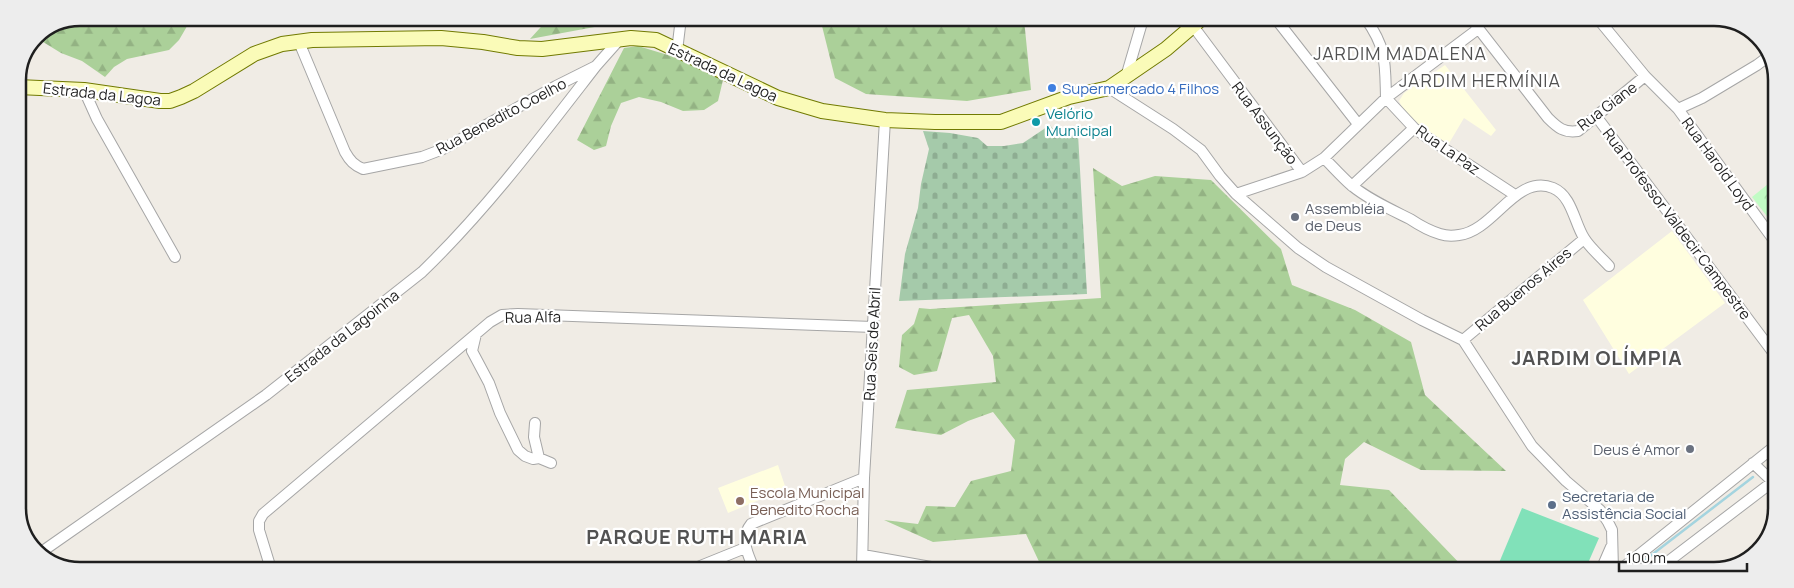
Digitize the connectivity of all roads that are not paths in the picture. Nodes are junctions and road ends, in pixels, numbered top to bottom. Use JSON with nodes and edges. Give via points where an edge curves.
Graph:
{"nodes":[{"id":1,"x":681,"y":26,"type":"edge"},
{"id":2,"x":1141,"y":26,"type":"edge"},
{"id":3,"x":1194,"y":26,"type":"edge"},
{"id":4,"x":1199,"y":26,"type":"edge"},
{"id":5,"x":1281,"y":26,"type":"edge"},
{"id":6,"x":1371,"y":26,"type":"edge"},
{"id":7,"x":1476,"y":26,"type":"edge"},
{"id":8,"x":1604,"y":26,"type":"edge"},
{"id":9,"x":1478,"y":29,"type":"junction"},
{"id":10,"x":620,"y":39,"type":"junction"},
{"id":11,"x":300,"y":42,"type":"junction"},
{"id":12,"x":678,"y":50,"type":"junction"},
{"id":13,"x":1764,"y":60,"type":"edge"},
{"id":14,"x":596,"y":66,"type":"junction"},
{"id":15,"x":1645,"y":76,"type":"junction"},
{"id":16,"x":1126,"y":77,"type":"junction"},
{"id":17,"x":26,"y":87,"type":"edge"},
{"id":18,"x":1109,"y":88,"type":"junction"},
{"id":19,"x":84,"y":90,"type":"junction"},
{"id":20,"x":1386,"y":98,"type":"junction"},
{"id":21,"x":1678,"y":109,"type":"junction"},
{"id":22,"x":1596,"y":116,"type":"junction"},
{"id":23,"x":886,"y":120,"type":"junction"},
{"id":24,"x":1358,"y":124,"type":"junction"},
{"id":25,"x":1414,"y":128,"type":"junction"},
{"id":26,"x":1324,"y":158,"type":"junction"},
{"id":27,"x":1302,"y":172,"type":"junction"},
{"id":28,"x":1352,"y":186,"type":"junction"},
{"id":29,"x":1236,"y":194,"type":"junction"},
{"id":30,"x":1515,"y":195,"type":"junction"},
{"id":31,"x":1768,"y":232,"type":"edge"},
{"id":32,"x":1584,"y":239,"type":"junction"},
{"id":33,"x":175,"y":256,"type":"dead end"},
{"id":34,"x":1609,"y":266,"type":"dead end"},
{"id":35,"x":873,"y":327,"type":"junction"},
{"id":36,"x":476,"y":334,"type":"junction"},
{"id":37,"x":1463,"y":340,"type":"junction"},
{"id":38,"x":1768,"y":346,"type":"edge"},
{"id":39,"x":535,"y":422,"type":"dead end"},
{"id":40,"x":1768,"y":451,"type":"edge"},
{"id":41,"x":539,"y":458,"type":"junction"},
{"id":42,"x":551,"y":463,"type":"dead end"},
{"id":43,"x":1753,"y":463,"type":"junction"},
{"id":44,"x":1768,"y":476,"type":"edge"},
{"id":45,"x":864,"y":478,"type":"junction"},
{"id":46,"x":1768,"y":486,"type":"edge"},
{"id":47,"x":1613,"y":544,"type":"junction"},
{"id":48,"x":745,"y":548,"type":"junction"},
{"id":49,"x":45,"y":549,"type":"edge"},
{"id":50,"x":863,"y":555,"type":"junction"},
{"id":51,"x":269,"y":562,"type":"edge"},
{"id":52,"x":710,"y":562,"type":"edge"},
{"id":53,"x":751,"y":562,"type":"edge"},
{"id":54,"x":862,"y":562,"type":"edge"},
{"id":55,"x":900,"y":562,"type":"edge"},
{"id":56,"x":1605,"y":562,"type":"edge"},
{"id":57,"x":1613,"y":562,"type":"edge"},
{"id":58,"x":1630,"y":562,"type":"edge"},
{"id":59,"x":1668,"y":562,"type":"edge"}],
"edges":[{"from":1,"to":12,"type":"street"},
{"from":2,"to":16,"type":"street"},
{"from":3,"to":16,"type":"street","via":[[1166,50]]},
{"from":4,"to":27,"type":"street","name":"Rua Assunção"},
{"from":5,"to":24,"type":"street"},
{"from":6,"to":20,"type":"street","via":[[1385,60]]},
{"from":7,"to":9,"type":"street","name":"Rua Giane"},
{"from":8,"to":15,"type":"street","name":"Rua Harold Loyd"},
{"from":9,"to":20,"type":"street"},
{"from":9,"to":22,"type":"street","name":"Rua Giane","via":[[1561,130],[1578,131]]},
{"from":10,"to":11,"type":"street","name":"Estrada da Lagoa","via":[[542,49],[441,38]]},
{"from":10,"to":12,"type":"street","name":"Estrada da Lagoa","via":[[656,40]]},
{"from":10,"to":14,"type":"street","name":"Rua Benedito Coelho"},
{"from":11,"to":14,"type":"street","name":"Rua Benedito Coelho","via":[[345,152],[350,161],[363,169],[422,157],[443,149]]},
{"from":11,"to":19,"type":"street","name":"Estrada da Lagoa","via":[[282,44],[254,54],[194,91],[170,101]]},
{"from":12,"to":23,"type":"street","name":"Estrada da Lagoa","via":[[778,98],[835,113]]},
{"from":13,"to":21,"type":"street"},
{"from":14,"to":49,"type":"street","name":"Estrada da Lagoinha","via":[[523,161],[422,272],[266,395]]},
{"from":15,"to":21,"type":"street","name":"Rua Harold Loyd"},
{"from":15,"to":22,"type":"street","name":"Rua Giane"},
{"from":16,"to":18,"type":"street"},
{"from":17,"to":19,"type":"street","name":"Estrada da Lagoa"},
{"from":18,"to":23,"type":"street","name":"Estrada da Lagoa","via":[[1069,97],[1001,122]]},
{"from":18,"to":29,"type":"street","via":[[1202,150]]},
{"from":19,"to":33,"type":"street","via":[[97,119]]},
{"from":20,"to":24,"type":"street"},
{"from":20,"to":25,"type":"street","name":"Rua La Paz"},
{"from":21,"to":31,"type":"street","name":"Rua Harold Loyd"},
{"from":22,"to":38,"type":"street","name":"Rua Professor Valdecir Campestre"},
{"from":23,"to":35,"type":"street","name":"Rua Seis de Abril"},
{"from":24,"to":26,"type":"street"},
{"from":25,"to":28,"type":"street"},
{"from":25,"to":30,"type":"street","name":"Rua La Paz"},
{"from":26,"to":27,"type":"street"},
{"from":26,"to":28,"type":"street"},
{"from":27,"to":29,"type":"street"},
{"from":28,"to":30,"type":"street","via":[[1429,230],[1450,236],[1474,230]]},
{"from":29,"to":37,"type":"street","via":[[1298,248]]},
{"from":30,"to":32,"type":"street","via":[[1535,186],[1560,192],[1568,202]]},
{"from":32,"to":34,"type":"street"},
{"from":32,"to":37,"type":"street","name":"Rua Buenos Aires"},
{"from":35,"to":36,"type":"street","name":"Rua Alfa","via":[[518,314],[502,315]]},
{"from":35,"to":45,"type":"street","name":"Rua Seis de Abril"},
{"from":36,"to":41,"type":"street","via":[[472,351],[518,450],[525,456]]},
{"from":36,"to":51,"type":"street","name":"Rua Alfa","via":[[264,514],[259,521],[259,530]]},
{"from":37,"to":47,"type":"street","via":[[1532,446],[1600,510],[1612,530]]},
{"from":39,"to":41,"type":"street","via":[[534,437]]},
{"from":40,"to":43,"type":"street"},
{"from":41,"to":42,"type":"street"},
{"from":43,"to":44,"type":"street"},
{"from":43,"to":58,"type":"street"},
{"from":45,"to":48,"type":"street","via":[[751,524],[745,534]]},
{"from":45,"to":50,"type":"street","name":"Rua Seis de Abril"},
{"from":46,"to":59,"type":"street"},
{"from":47,"to":56,"type":"street"},
{"from":47,"to":57,"type":"street"},
{"from":48,"to":52,"type":"street"},
{"from":48,"to":53,"type":"street"},
{"from":50,"to":54,"type":"street","name":"Rua Seis de Abril"},
{"from":50,"to":55,"type":"street"}]}
